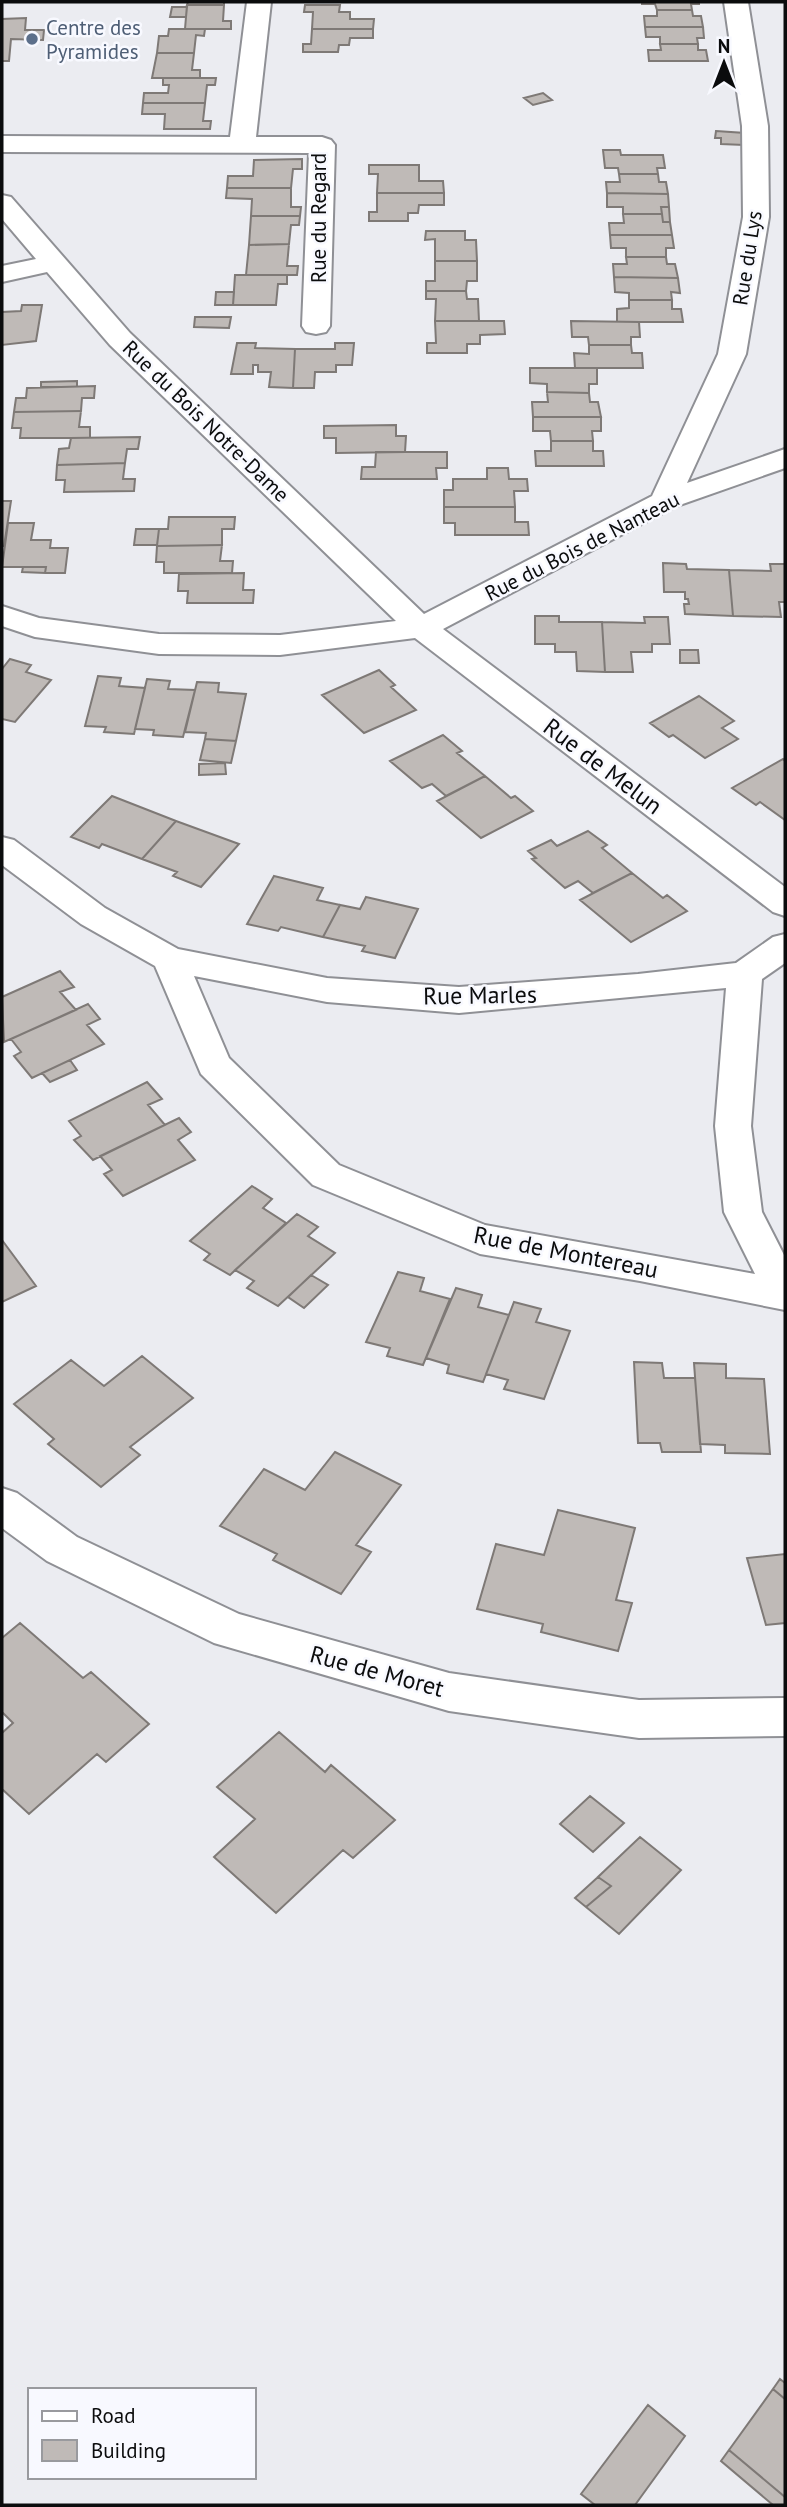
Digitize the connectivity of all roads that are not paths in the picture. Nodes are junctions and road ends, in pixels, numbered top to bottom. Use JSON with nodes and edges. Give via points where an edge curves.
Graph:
{"nodes":[{"id":1,"x":259,"y":2,"type":"edge"},
{"id":2,"x":736,"y":2,"type":"edge"},
{"id":3,"x":2,"y":144,"type":"edge"},
{"id":4,"x":242,"y":145,"type":"junction"},
{"id":5,"x":2,"y":203,"type":"edge"},
{"id":6,"x":52,"y":263,"type":"junction"},
{"id":7,"x":2,"y":274,"type":"edge"},
{"id":8,"x":316,"y":326,"type":"dead end"},
{"id":9,"x":785,"y":458,"type":"edge"},
{"id":10,"x":664,"y":501,"type":"junction"},
{"id":11,"x":2,"y":617,"type":"edge"},
{"id":12,"x":421,"y":628,"type":"junction"},
{"id":13,"x":2,"y":848,"type":"edge"},
{"id":14,"x":785,"y":904,"type":"edge"},
{"id":15,"x":785,"y":946,"type":"edge"},
{"id":16,"x":169,"y":959,"type":"junction"},
{"id":17,"x":745,"y":974,"type":"junction"},
{"id":18,"x":785,"y":1295,"type":"edge"},
{"id":19,"x":2,"y":1505,"type":"edge"},
{"id":20,"x":785,"y":1717,"type":"edge"}],
"edges":[{"from":1,"to":4,"type":"street"},
{"from":2,"to":10,"type":"street","name":"Rue du Lys","via":[[755,126],[756,217],[732,354]]},
{"from":3,"to":4,"type":"street","name":"Rue du Regard"},
{"from":4,"to":8,"type":"street","name":"Rue du Regard","via":[[322,145]]},
{"from":5,"to":6,"type":"street","name":"Rue du Bois Notre-Dame"},
{"from":6,"to":7,"type":"street"},
{"from":6,"to":12,"type":"street","name":"Rue du Bois Notre-Dame","via":[[120,339]]},
{"from":9,"to":10,"type":"street","name":"Rue du Bois de Nanteau"},
{"from":10,"to":12,"type":"street","name":"Rue du Bois de Nanteau"},
{"from":11,"to":12,"type":"street","via":[[35,627],[159,644],[280,645]]},
{"from":12,"to":14,"type":"street","name":"Rue de Melun"},
{"from":13,"to":16,"type":"street","via":[[93,916]]},
{"from":15,"to":17,"type":"street","name":"Rue Marles"},
{"from":16,"to":17,"type":"street","name":"Rue Marles","via":[[327,990],[459,1000]]},
{"from":16,"to":18,"type":"street","name":"Rue de Montereau","via":[[214,1065],[326,1175],[480,1239]]},
{"from":17,"to":18,"type":"street","via":[[733,1126],[743,1212]]},
{"from":19,"to":20,"type":"street","name":"Rue de Moret","via":[[62,1549],[229,1630],[449,1692],[639,1719]]}]}
